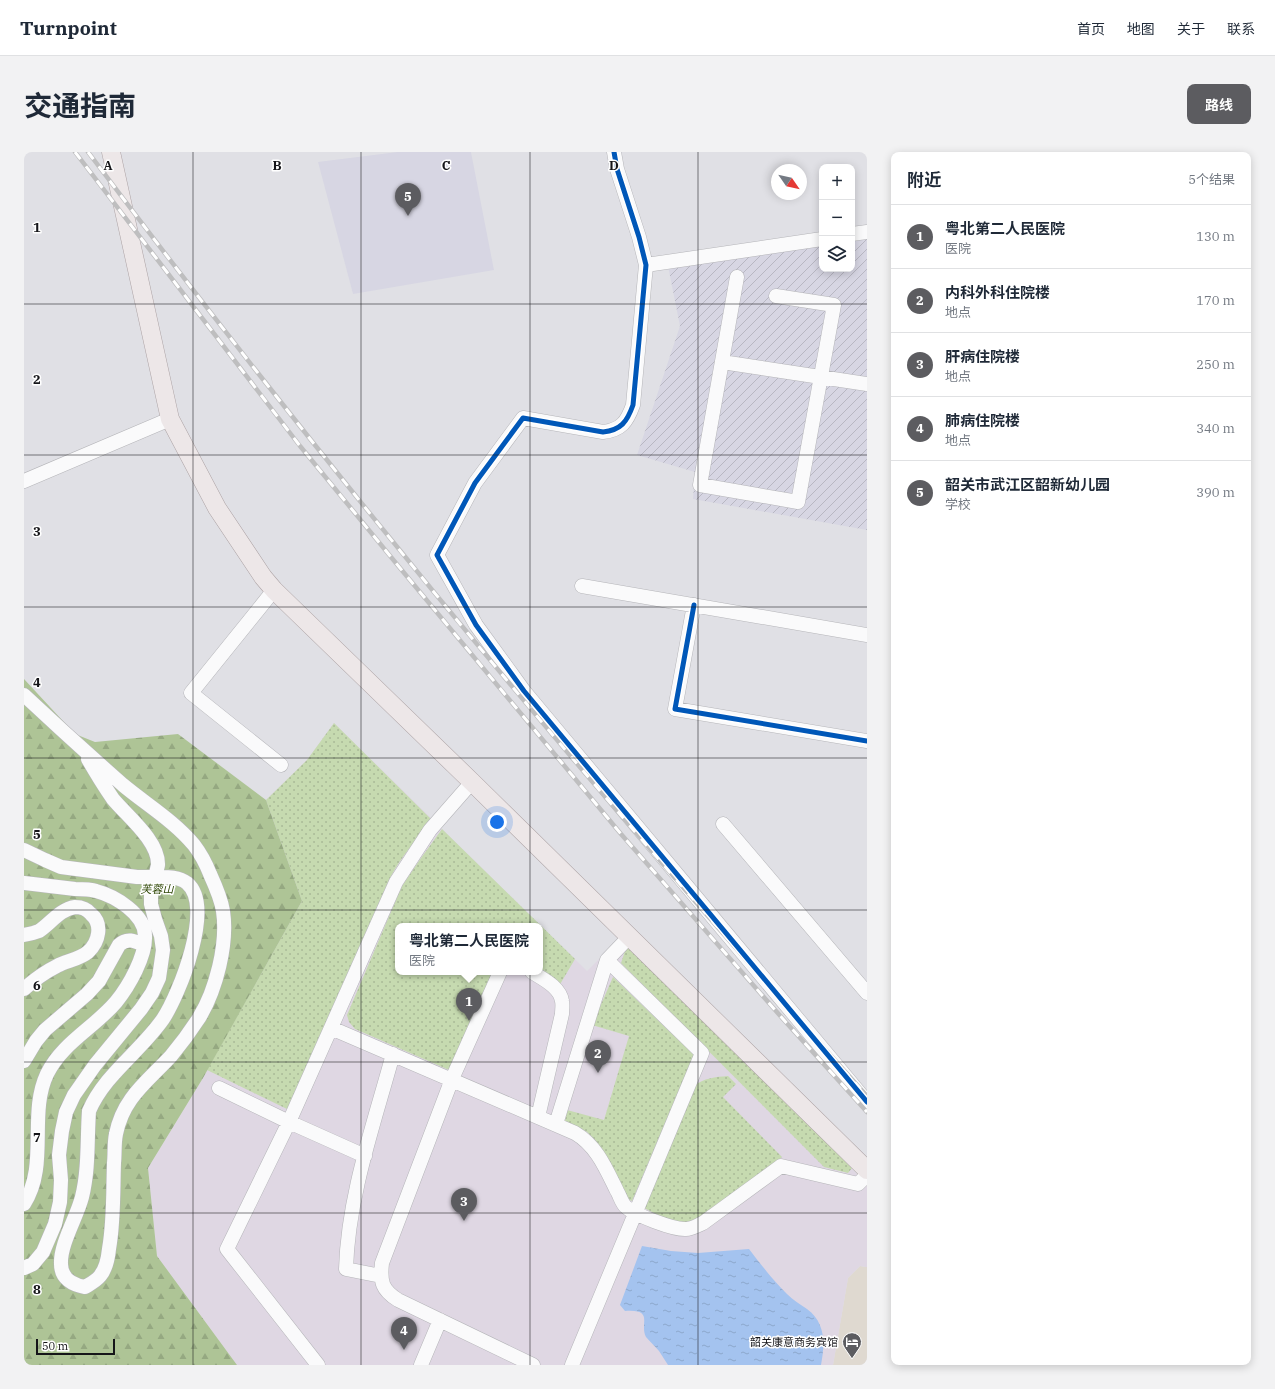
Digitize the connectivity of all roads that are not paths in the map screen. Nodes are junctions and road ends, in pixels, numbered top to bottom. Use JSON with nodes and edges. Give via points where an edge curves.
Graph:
{"nodes":[{"id":1,"x":111,"y":152,"type":"edge"},
{"id":2,"x":614,"y":152,"type":"edge"},
{"id":3,"x":867,"y":232,"type":"edge"},
{"id":4,"x":855,"y":234,"type":"edge"},
{"id":5,"x":819,"y":239,"type":"edge"},
{"id":6,"x":646,"y":265,"type":"junction"},
{"id":7,"x":737,"y":277,"type":"dead end"},
{"id":8,"x":776,"y":296,"type":"dead end"},
{"id":9,"x":722,"y":362,"type":"junction"},
{"id":10,"x":820,"y":377,"type":"junction"},
{"id":11,"x":867,"y":384,"type":"edge"},
{"id":12,"x":170,"y":419,"type":"junction"},
{"id":13,"x":24,"y":481,"type":"edge"},
{"id":14,"x":582,"y":586,"type":"dead end"},
{"id":15,"x":274,"y":590,"type":"junction"},
{"id":16,"x":694,"y":605,"type":"junction"},
{"id":17,"x":867,"y":635,"type":"edge"},
{"id":18,"x":24,"y":695,"type":"edge"},
{"id":19,"x":867,"y":741,"type":"edge"},
{"id":20,"x":83,"y":750,"type":"junction"},
{"id":21,"x":281,"y":765,"type":"dead end"},
{"id":22,"x":472,"y":782,"type":"junction"},
{"id":23,"x":724,"y":824,"type":"dead end"},
{"id":24,"x":24,"y":850,"type":"edge"},
{"id":25,"x":155,"y":877,"type":"junction"},
{"id":26,"x":24,"y":883,"type":"edge"},
{"id":27,"x":24,"y":935,"type":"edge"},
{"id":28,"x":630,"y":936,"type":"junction"},
{"id":29,"x":144,"y":945,"type":"junction"},
{"id":30,"x":607,"y":960,"type":"junction"},
{"id":31,"x":499,"y":975,"type":"edge"},
{"id":32,"x":536,"y":975,"type":"edge"},
{"id":33,"x":24,"y":989,"type":"edge"},
{"id":34,"x":867,"y":993,"type":"edge"},
{"id":35,"x":331,"y":1028,"type":"junction"},
{"id":36,"x":393,"y":1054,"type":"junction"},
{"id":37,"x":24,"y":1061,"type":"edge"},
{"id":38,"x":452,"y":1079,"type":"junction"},
{"id":39,"x":219,"y":1088,"type":"dead end"},
{"id":40,"x":867,"y":1102,"type":"edge"},
{"id":41,"x":538,"y":1116,"type":"junction"},
{"id":42,"x":289,"y":1122,"type":"junction"},
{"id":43,"x":556,"y":1124,"type":"junction"},
{"id":44,"x":365,"y":1156,"type":"junction"},
{"id":45,"x":867,"y":1170,"type":"edge"},
{"id":46,"x":867,"y":1175,"type":"edge"},
{"id":47,"x":24,"y":1204,"type":"edge"},
{"id":48,"x":636,"y":1213,"type":"junction"},
{"id":49,"x":24,"y":1268,"type":"edge"},
{"id":50,"x":380,"y":1276,"type":"junction"},
{"id":51,"x":440,"y":1320,"type":"junction"},
{"id":52,"x":318,"y":1365,"type":"edge"},
{"id":53,"x":421,"y":1365,"type":"edge"},
{"id":54,"x":533,"y":1365,"type":"edge"},
{"id":55,"x":572,"y":1365,"type":"edge"}],
"edges":[{"from":1,"to":12,"type":"main road"},
{"from":2,"to":6,"type":"street"},
{"from":3,"to":4,"type":"street"},
{"from":5,"to":6,"type":"street"},
{"from":6,"to":40,"type":"street","via":[[629,416],[614,431],[603,432],[523,418],[475,483],[437,555],[476,625],[524,691]]},
{"from":7,"to":9,"type":"street"},
{"from":8,"to":10,"type":"street","via":[[834,305]]},
{"from":9,"to":10,"type":"street"},
{"from":9,"to":10,"type":"street","via":[[700,485],[798,502]]},
{"from":10,"to":11,"type":"street"},
{"from":12,"to":13,"type":"street"},
{"from":12,"to":15,"type":"main road","via":[[217,508]]},
{"from":14,"to":16,"type":"street"},
{"from":15,"to":21,"type":"street","via":[[191,693]]},
{"from":15,"to":22,"type":"main road"},
{"from":16,"to":17,"type":"street"},
{"from":16,"to":19,"type":"street","via":[[675,709]]},
{"from":18,"to":20,"type":"street"},
{"from":20,"to":25,"type":"street","via":[[113,798],[150,842],[157,859]]},
{"from":20,"to":25,"type":"street","via":[[126,788],[172,823],[195,847],[206,864],[218,892],[224,926],[220,968],[202,1014],[171,1056],[135,1093],[120,1118],[116,1136],[112,1236],[107,1263],[100,1276],[92,1283],[85,1287],[78,1286],[70,1283],[63,1275],[61,1265],[62,1254],[84,1186],[89,1111],[101,1089],[162,1020],[180,987],[196,933],[198,915],[194,892],[187,883],[179,879]]},
{"from":22,"to":28,"type":"main road"},
{"from":22,"to":35,"type":"street","via":[[430,830],[396,882]]},
{"from":23,"to":34,"type":"street"},
{"from":24,"to":25,"type":"street","via":[[61,867]]},
{"from":25,"to":49,"type":"street","via":[[151,904],[163,950],[159,978],[141,1009],[74,1095],[66,1112],[59,1155],[60,1202],[55,1224],[43,1252],[33,1264]]},
{"from":26,"to":29,"type":"street","via":[[96,891],[108,896],[128,907],[137,916],[145,935]]},
{"from":27,"to":33,"type":"street","via":[[38,931],[63,912],[76,907],[81,907],[91,914],[99,928],[86,954],[56,966]]},
{"from":28,"to":30,"type":"street"},
{"from":28,"to":45,"type":"main road"},
{"from":29,"to":37,"type":"street","via":[[132,940],[122,942],[99,981],[45,1030]]},
{"from":29,"to":47,"type":"street","via":[[134,973],[116,1002],[60,1055],[46,1076],[39,1107],[35,1179]]},
{"from":30,"to":43,"type":"street"},
{"from":30,"to":48,"type":"street","via":[[702,1053]]},
{"from":31,"to":38,"type":"street"},
{"from":32,"to":41,"type":"street","via":[[554,987],[562,1000],[562,1014]]},
{"from":35,"to":36,"type":"street"},
{"from":35,"to":42,"type":"street"},
{"from":36,"to":38,"type":"street"},
{"from":36,"to":44,"type":"street"},
{"from":38,"to":41,"type":"street"},
{"from":38,"to":50,"type":"street","via":[[382,1263]]},
{"from":39,"to":42,"type":"street"},
{"from":41,"to":43,"type":"street"},
{"from":42,"to":44,"type":"street"},
{"from":42,"to":52,"type":"street","via":[[227,1248]]},
{"from":43,"to":48,"type":"street","via":[[584,1138],[591,1145],[625,1207]]},
{"from":44,"to":50,"type":"street","via":[[353,1202],[346,1244],[346,1269]]},
{"from":46,"to":48,"type":"street","via":[[858,1184],[781,1166],[703,1222],[687,1229],[664,1225]]},
{"from":48,"to":55,"type":"street"},
{"from":50,"to":51,"type":"street","via":[[388,1294]]},
{"from":51,"to":53,"type":"street"},
{"from":51,"to":54,"type":"street"}]}
